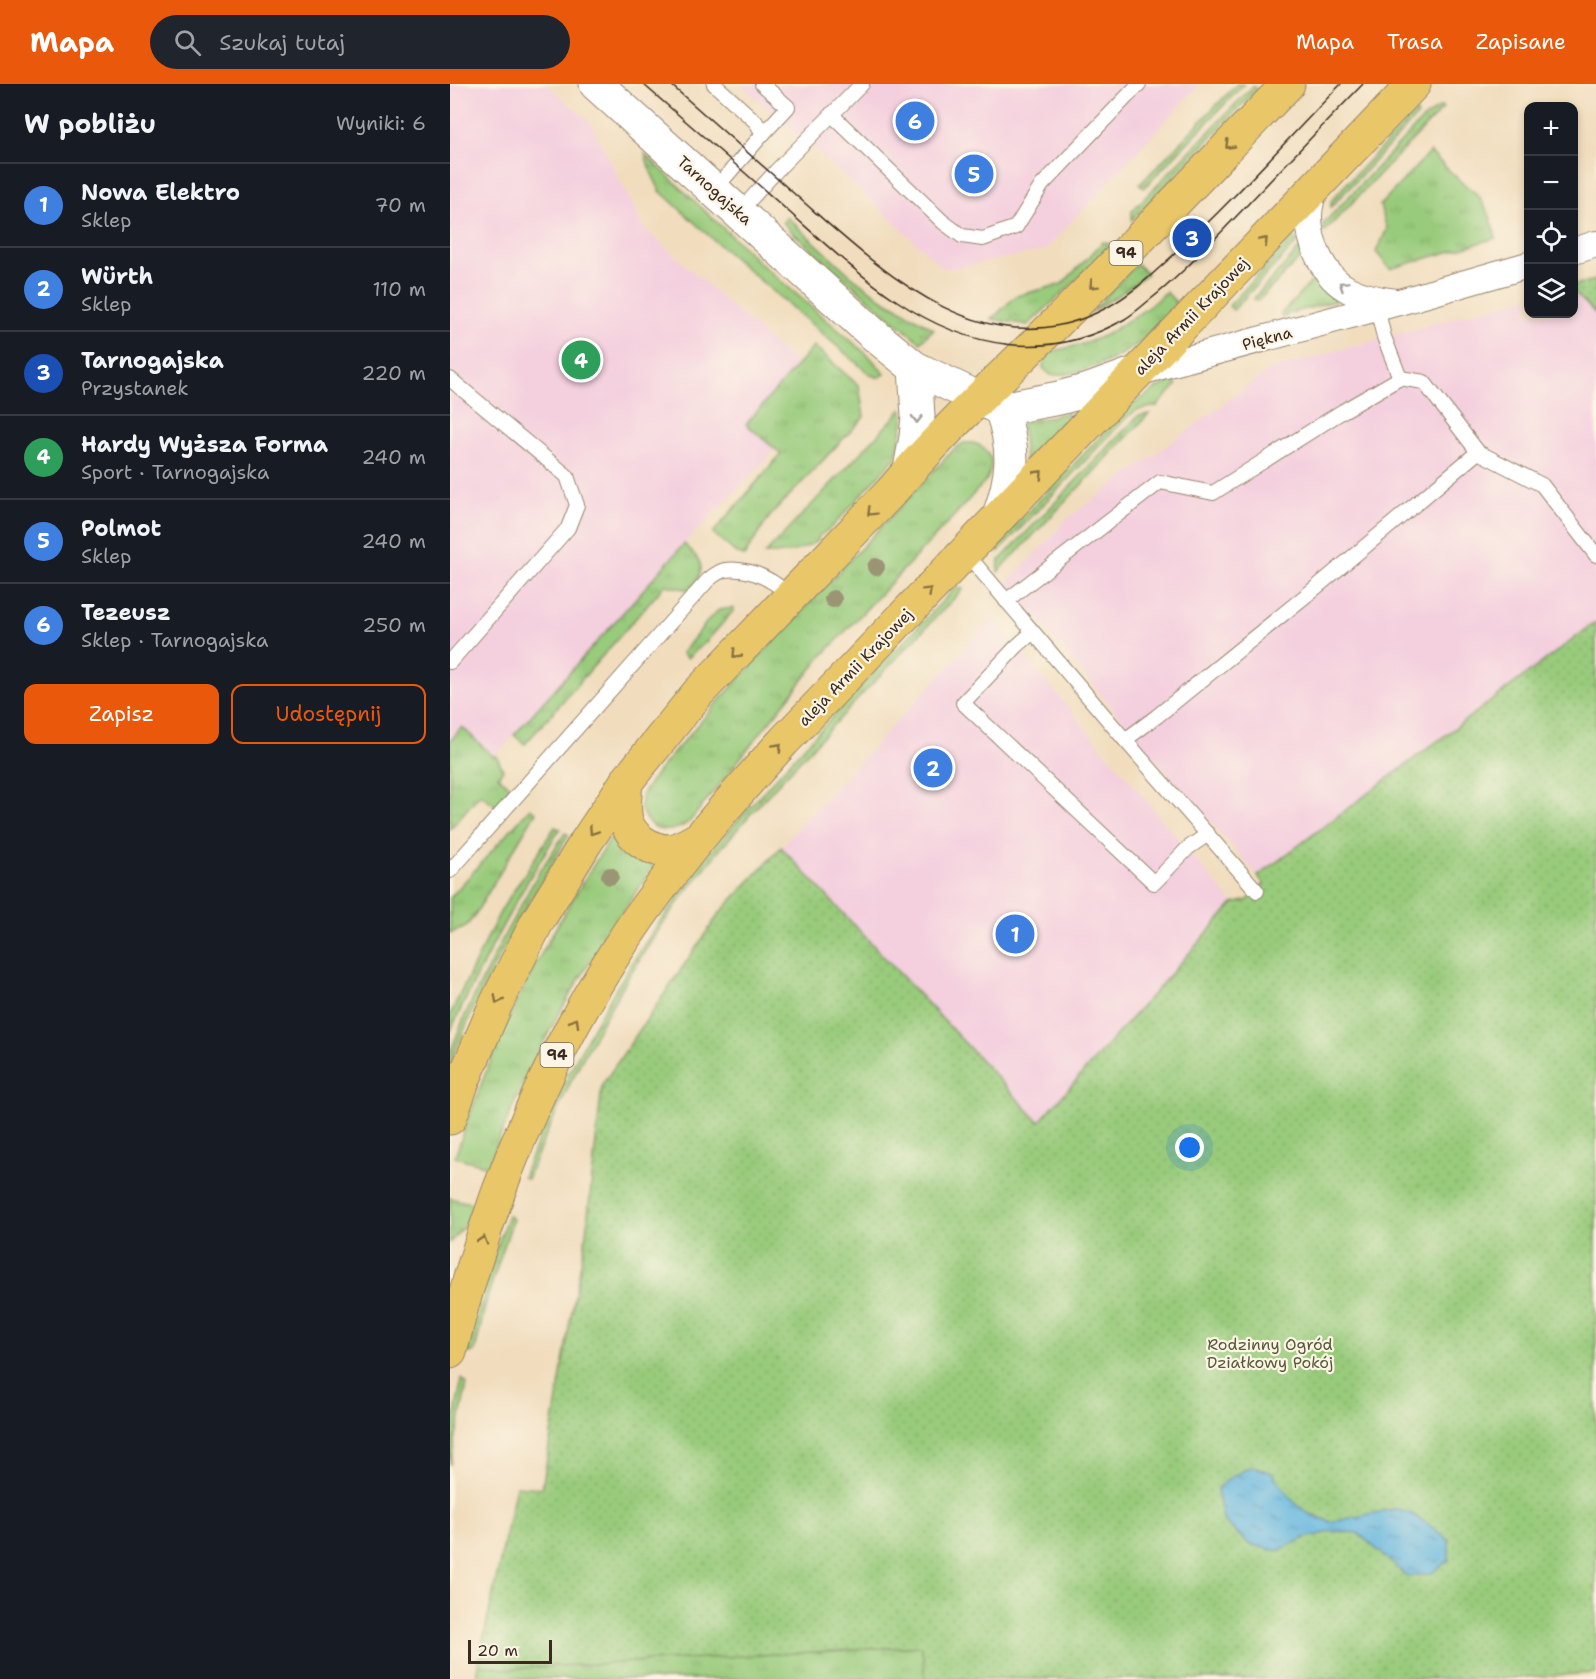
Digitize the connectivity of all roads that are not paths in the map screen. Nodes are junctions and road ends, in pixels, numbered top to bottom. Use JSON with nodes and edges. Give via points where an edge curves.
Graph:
{"nodes":[{"id":1,"x":596,"y":84,"type":"edge"},
{"id":2,"x":714,"y":84,"type":"edge"},
{"id":3,"x":762,"y":84,"type":"edge"},
{"id":4,"x":862,"y":84,"type":"edge"},
{"id":5,"x":1138,"y":84,"type":"edge"},
{"id":6,"x":1288,"y":84,"type":"edge"},
{"id":7,"x":1414,"y":84,"type":"edge"},
{"id":8,"x":831,"y":114,"type":"junction"},
{"id":9,"x":763,"y":134,"type":"junction"},
{"id":10,"x":1314,"y":188,"type":"junction"},
{"id":11,"x":714,"y":190,"type":"junction"},
{"id":12,"x":739,"y":212,"type":"junction"},
{"id":13,"x":1596,"y":244,"type":"edge"},
{"id":14,"x":1578,"y":250,"type":"edge"},
{"id":15,"x":1524,"y":266,"type":"edge"},
{"id":16,"x":1388,"y":305,"type":"junction"},
{"id":17,"x":915,"y":368,"type":"junction"},
{"id":18,"x":1136,"y":374,"type":"junction"},
{"id":19,"x":1400,"y":378,"type":"junction"},
{"id":20,"x":450,"y":379,"type":"edge"},
{"id":21,"x":990,"y":404,"type":"junction"},
{"id":22,"x":1478,"y":452,"type":"junction"},
{"id":23,"x":910,"y":469,"type":"junction"},
{"id":24,"x":999,"y":516,"type":"junction"},
{"id":25,"x":965,"y":552,"type":"junction"},
{"id":26,"x":1596,"y":555,"type":"edge"},
{"id":27,"x":791,"y":596,"type":"junction"},
{"id":28,"x":1006,"y":601,"type":"junction"},
{"id":29,"x":1033,"y":632,"type":"junction"},
{"id":30,"x":450,"y":662,"type":"edge"},
{"id":31,"x":1125,"y":740,"type":"junction"},
{"id":32,"x":626,"y":782,"type":"junction"},
{"id":33,"x":1208,"y":834,"type":"junction"},
{"id":34,"x":699,"y":838,"type":"junction"},
{"id":35,"x":450,"y":871,"type":"edge"},
{"id":36,"x":1257,"y":891,"type":"dead end"},
{"id":37,"x":450,"y":1118,"type":"edge"},
{"id":38,"x":450,"y":1352,"type":"edge"}],
"edges":[{"from":1,"to":11,"type":"street","name":"Tarnogajska"},
{"from":2,"to":9,"type":"lane","via":[[756,122]]},
{"from":3,"to":9,"type":"lane","via":[[788,107]]},
{"from":4,"to":8,"type":"lane"},
{"from":5,"to":8,"type":"lane","via":[[1042,185],[1016,227],[983,239],[962,236],[944,222]]},
{"from":6,"to":21,"type":"main road","number":"94","one_way":true,"via":[[1116,262]]},
{"from":7,"to":10,"type":"main road","name":"aleja Armii Krajowej","number":"94"},
{"from":8,"to":12,"type":"lane"},
{"from":9,"to":11,"type":"lane"},
{"from":16,"to":10,"type":"street","name":"Piękna","one_way":true,"via":[[1349,290],[1325,268],[1311,234],[1309,213]]},
{"from":18,"to":10,"type":"main road","name":"aleja Armii Krajowej","number":"94","one_way":true},
{"from":11,"to":12,"type":"street","name":"Tarnogajska"},
{"from":12,"to":17,"type":"street","name":"Tarnogajska"},
{"from":13,"to":14,"type":"street"},
{"from":15,"to":16,"type":"street","name":"Piękna"},
{"from":16,"to":18,"type":"street","name":"Piękna"},
{"from":16,"to":19,"type":"lane","via":[[1384,337]]},
{"from":17,"to":21,"type":"street","name":"Tarnogajska"},
{"from":17,"to":23,"type":"street","one_way":true,"via":[[918,416]]},
{"from":18,"to":21,"type":"street","via":[[1059,398]]},
{"from":24,"to":18,"type":"main road","name":"aleja Armii Krajowej","number":"94","one_way":true},
{"from":19,"to":22,"type":"lane","via":[[1424,382]]},
{"from":19,"to":28,"type":"lane","via":[[1213,492],[1160,482]]},
{"from":20,"to":30,"type":"lane","via":[[567,476],[577,505],[568,528]]},
{"from":21,"to":23,"type":"main road","number":"94"},
{"from":21,"to":24,"type":"street","via":[[1008,428],[1011,452],[1011,474]]},
{"from":22,"to":26,"type":"lane","via":[[1542,485]]},
{"from":22,"to":31,"type":"lane"},
{"from":23,"to":27,"type":"main road","number":"94","one_way":true},
{"from":24,"to":25,"type":"main road","name":"aleja Armii Krajowej","number":"94"},
{"from":25,"to":28,"type":"lane"},
{"from":34,"to":25,"type":"main road","name":"aleja Armii Krajowej","number":"94","one_way":true,"via":[[784,741]]},
{"from":27,"to":32,"type":"main road","number":"94","one_way":true,"via":[[698,693]]},
{"from":27,"to":35,"type":"lane","via":[[748,571],[723,570],[708,580]]},
{"from":28,"to":29,"type":"lane"},
{"from":29,"to":31,"type":"lane"},
{"from":29,"to":33,"type":"lane","via":[[963,703],[1154,883],[1188,848]]},
{"from":31,"to":33,"type":"lane"},
{"from":32,"to":34,"type":"main road","via":[[626,821],[634,836],[647,846],[669,851]]},
{"from":32,"to":37,"type":"main road","number":"94","one_way":true,"via":[[537,922],[496,1004]]},
{"from":33,"to":36,"type":"lane"},
{"from":38,"to":34,"type":"main road","name":"aleja Armii Krajowej","number":"94","one_way":true,"via":[[497,1193],[564,1041],[612,959]]}]}
